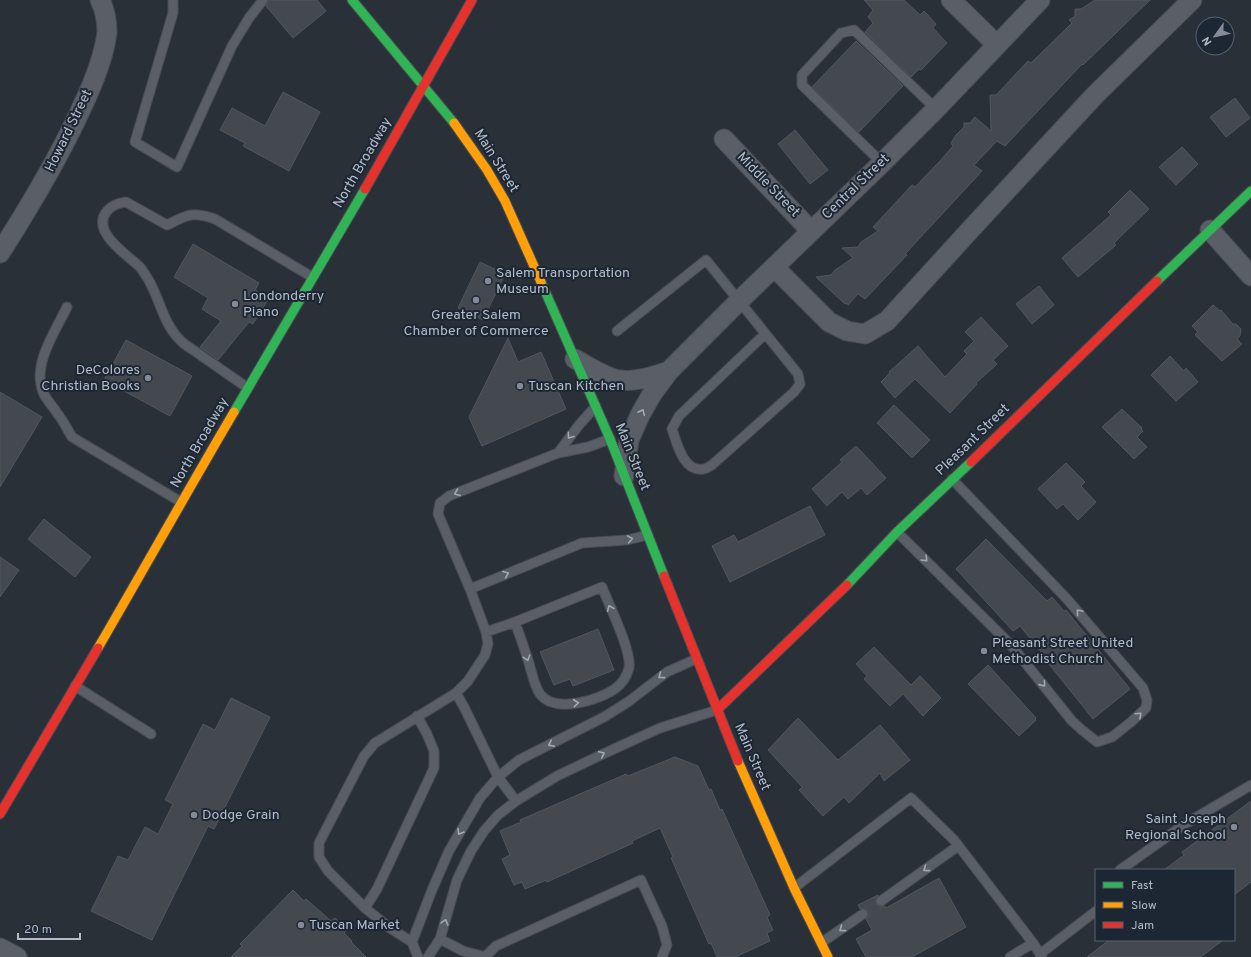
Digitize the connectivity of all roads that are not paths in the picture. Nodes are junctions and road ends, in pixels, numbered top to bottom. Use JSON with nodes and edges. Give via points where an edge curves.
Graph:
{"nodes":[{"id":1,"x":100,"y":0,"type":"edge"},
{"id":2,"x":173,"y":0,"type":"edge"},
{"id":3,"x":263,"y":0,"type":"edge"},
{"id":4,"x":352,"y":0,"type":"edge"},
{"id":5,"x":472,"y":0,"type":"edge"},
{"id":6,"x":951,"y":0,"type":"edge"},
{"id":7,"x":1040,"y":0,"type":"edge"},
{"id":8,"x":1192,"y":0,"type":"edge"},
{"id":9,"x":997,"y":45,"type":"junction"},
{"id":10,"x":424,"y":86,"type":"junction"},
{"id":11,"x":936,"y":108,"type":"junction"},
{"id":12,"x":724,"y":139,"type":"dead end"},
{"id":13,"x":882,"y":163,"type":"junction"},
{"id":14,"x":1251,"y":191,"type":"edge"},
{"id":15,"x":1210,"y":230,"type":"junction"},
{"id":16,"x":811,"y":231,"type":"junction"},
{"id":17,"x":0,"y":253,"type":"edge"},
{"id":18,"x":774,"y":267,"type":"junction"},
{"id":19,"x":1251,"y":276,"type":"edge"},
{"id":20,"x":312,"y":277,"type":"junction"},
{"id":21,"x":739,"y":301,"type":"junction"},
{"id":22,"x":67,"y":308,"type":"dead end"},
{"id":23,"x":617,"y":331,"type":"dead end"},
{"id":24,"x":765,"y":334,"type":"junction"},
{"id":25,"x":575,"y":359,"type":"junction"},
{"id":26,"x":669,"y":371,"type":"junction"},
{"id":27,"x":248,"y":388,"type":"junction"},
{"id":28,"x":596,"y":406,"type":"junction"},
{"id":29,"x":610,"y":439,"type":"junction"},
{"id":30,"x":558,"y":453,"type":"junction"},
{"id":31,"x":624,"y":476,"type":"junction"},
{"id":32,"x":952,"y":479,"type":"junction"},
{"id":33,"x":181,"y":502,"type":"junction"},
{"id":34,"x":897,"y":532,"type":"junction"},
{"id":35,"x":648,"y":535,"type":"junction"},
{"id":36,"x":470,"y":589,"type":"junction"},
{"id":37,"x":515,"y":622,"type":"junction"},
{"id":38,"x":486,"y":632,"type":"junction"},
{"id":39,"x":696,"y":659,"type":"junction"},
{"id":40,"x":75,"y":686,"type":"junction"},
{"id":41,"x":456,"y":693,"type":"junction"},
{"id":42,"x":717,"y":710,"type":"junction"},
{"id":43,"x":417,"y":716,"type":"junction"},
{"id":44,"x":151,"y":734,"type":"dead end"},
{"id":45,"x":498,"y":777,"type":"junction"},
{"id":46,"x":1251,"y":785,"type":"edge"},
{"id":47,"x":516,"y":801,"type":"junction"},
{"id":48,"x":0,"y":814,"type":"edge"},
{"id":49,"x":958,"y":846,"type":"junction"},
{"id":50,"x":1121,"y":869,"type":"edge"},
{"id":51,"x":794,"y":888,"type":"junction"},
{"id":52,"x":881,"y":901,"type":"dead end"},
{"id":53,"x":365,"y":908,"type":"junction"},
{"id":54,"x":1095,"y":912,"type":"edge"},
{"id":55,"x":863,"y":914,"type":"dead end"},
{"id":56,"x":440,"y":939,"type":"junction"},
{"id":57,"x":412,"y":942,"type":"junction"},
{"id":58,"x":821,"y":943,"type":"junction"},
{"id":59,"x":1033,"y":943,"type":"junction"},
{"id":60,"x":0,"y":948,"type":"edge"},
{"id":61,"x":1041,"y":956,"type":"edge"},
{"id":62,"x":18,"y":957,"type":"edge"},
{"id":63,"x":418,"y":957,"type":"edge"},
{"id":64,"x":428,"y":957,"type":"edge"},
{"id":65,"x":486,"y":957,"type":"edge"},
{"id":66,"x":662,"y":957,"type":"edge"},
{"id":67,"x":828,"y":957,"type":"edge"},
{"id":68,"x":1010,"y":957,"type":"edge"}],
"edges":[{"from":1,"to":17,"type":"street","name":"Howard Street","via":[[106,18],[107,32],[104,51],[92,86],[52,168]]},
{"from":2,"to":3,"type":"lane","via":[[173,13],[135,142],[177,166],[232,46]]},
{"from":4,"to":10,"type":"main road","name":"Main Street"},
{"from":5,"to":10,"type":"main road","name":"North Broadway"},
{"from":6,"to":9,"type":"street"},
{"from":7,"to":9,"type":"street","name":"Central Street"},
{"from":8,"to":18,"type":"street","via":[[1095,95],[887,321],[865,334],[847,331],[829,322]]},
{"from":9,"to":11,"type":"street","name":"Central Street"},
{"from":10,"to":20,"type":"main road","name":"North Broadway"},
{"from":10,"to":25,"type":"main road","name":"Main Street","via":[[470,144],[505,201]]},
{"from":11,"to":13,"type":"street","name":"Central Street"},
{"from":11,"to":13,"type":"lane","via":[[854,30],[841,33],[802,75],[802,85]]},
{"from":12,"to":16,"type":"street","name":"Middle Street"},
{"from":13,"to":16,"type":"street","name":"Central Street"},
{"from":14,"to":15,"type":"main road","name":"Pleasant Street"},
{"from":15,"to":19,"type":"street"},
{"from":15,"to":32,"type":"main road","name":"Pleasant Street"},
{"from":16,"to":18,"type":"street","name":"Central Street"},
{"from":18,"to":21,"type":"street","name":"Central Street"},
{"from":20,"to":27,"type":"main road","name":"North Broadway"},
{"from":20,"to":27,"type":"lane","via":[[215,219],[203,215],[184,216],[167,225],[126,202],[111,207],[105,214],[103,221],[108,236],[140,268],[172,332]]},
{"from":21,"to":23,"type":"lane","via":[[706,260]]},
{"from":21,"to":24,"type":"lane"},
{"from":21,"to":26,"type":"street","name":"Central Street"},
{"from":22,"to":33,"type":"lane","via":[[40,368],[43,393],[72,437]]},
{"from":24,"to":24,"type":"lane","via":[[798,374],[800,384],[712,465],[703,469],[693,468],[684,460],[672,429],[679,416]]},
{"from":25,"to":26,"type":"street","name":"Central Street","via":[[606,376],[620,380],[648,378]]},
{"from":25,"to":28,"type":"main road","name":"Main Street"},
{"from":31,"to":26,"type":"street","name":"Central Street","one_way":true,"via":[[630,440],[640,415]]},
{"from":27,"to":33,"type":"main road","name":"North Broadway"},
{"from":28,"to":29,"type":"main road","name":"Main Street"},
{"from":28,"to":30,"type":"lane","one_way":true},
{"from":29,"to":30,"type":"lane","via":[[588,447]]},
{"from":29,"to":31,"type":"main road","name":"Main Street"},
{"from":30,"to":36,"type":"lane","one_way":true,"via":[[449,496],[440,502],[438,514]]},
{"from":31,"to":35,"type":"main road","name":"Main Street"},
{"from":32,"to":34,"type":"main road","name":"Pleasant Street"},
{"from":34,"to":32,"type":"lane","one_way":true,"via":[[1011,645],[1072,721],[1097,742],[1112,737],[1146,708],[1147,700],[1143,688],[1067,598]]},
{"from":33,"to":40,"type":"main road","name":"North Broadway"},
{"from":34,"to":42,"type":"main road","name":"Pleasant Street","via":[[847,585]]},
{"from":36,"to":35,"type":"lane","one_way":true,"via":[[582,543],[627,540]]},
{"from":35,"to":39,"type":"main road","name":"Main Street"},
{"from":36,"to":38,"type":"lane"},
{"from":37,"to":37,"type":"lane","one_way":true,"via":[[534,681],[540,694],[550,702],[581,703],[616,688],[625,678],[629,666],[628,652],[602,587]]},
{"from":37,"to":38,"type":"lane"},
{"from":38,"to":41,"type":"lane","via":[[488,644],[485,655],[468,681]]},
{"from":39,"to":42,"type":"main road","name":"Main Street"},
{"from":39,"to":45,"type":"lane","one_way":true,"via":[[667,672],[604,717],[519,760]]},
{"from":40,"to":44,"type":"lane"},
{"from":40,"to":48,"type":"main road","name":"North Broadway"},
{"from":41,"to":43,"type":"lane"},
{"from":41,"to":45,"type":"lane"},
{"from":47,"to":42,"type":"lane","one_way":true,"via":[[558,776],[660,728]]},
{"from":42,"to":51,"type":"main road","name":"Main Street"},
{"from":43,"to":53,"type":"lane","via":[[434,751],[434,768],[377,889]]},
{"from":43,"to":53,"type":"lane","via":[[375,743],[364,756],[319,844],[319,857],[328,871]]},
{"from":45,"to":47,"type":"lane"},
{"from":45,"to":57,"type":"lane","one_way":true,"via":[[480,798],[449,851]]},
{"from":46,"to":50,"type":"lane","via":[[1185,824]]},
{"from":56,"to":47,"type":"lane","one_way":true,"via":[[457,880],[471,851],[484,830]]},
{"from":49,"to":51,"type":"lane","via":[[911,798]]},
{"from":49,"to":52,"type":"lane","one_way":true},
{"from":49,"to":59,"type":"lane"},
{"from":51,"to":58,"type":"main road","name":"Main Street"},
{"from":53,"to":57,"type":"lane"},
{"from":54,"to":61,"type":"lane"},
{"from":55,"to":58,"type":"lane","one_way":true},
{"from":56,"to":64,"type":"lane"},
{"from":56,"to":65,"type":"lane","via":[[463,951]]},
{"from":57,"to":63,"type":"lane"},
{"from":58,"to":67,"type":"main road","name":"Main Street"},
{"from":59,"to":61,"type":"lane"},
{"from":59,"to":68,"type":"lane"},
{"from":60,"to":62,"type":"street"},
{"from":65,"to":66,"type":"lane","via":[[496,946],[641,880],[662,926],[667,946]]}]}
